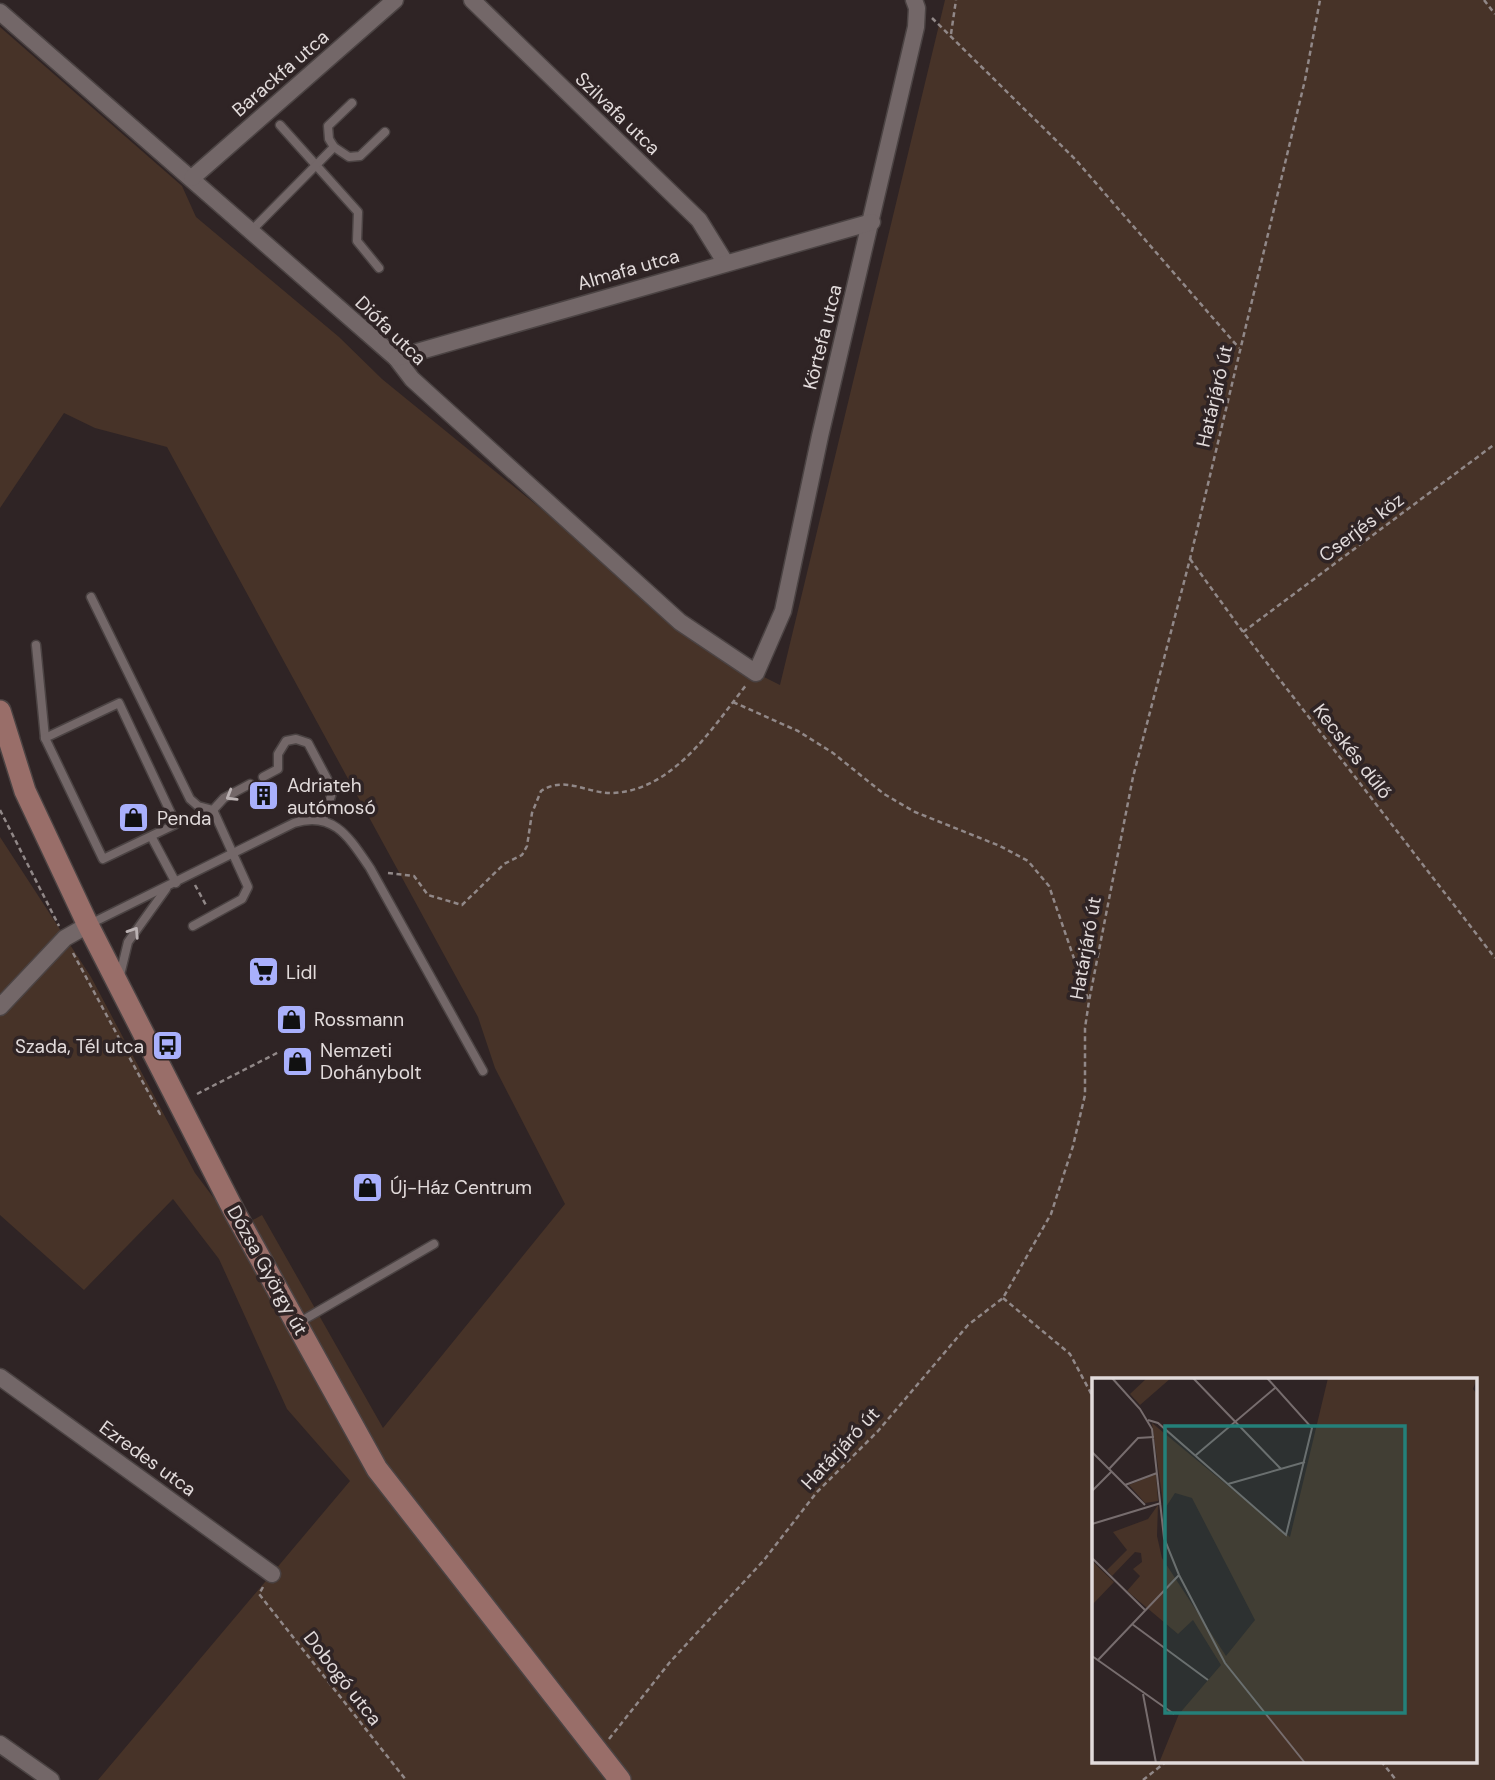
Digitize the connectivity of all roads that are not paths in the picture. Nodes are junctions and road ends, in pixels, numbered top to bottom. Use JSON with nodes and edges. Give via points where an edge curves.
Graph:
{"nodes":[{"id":1,"x":395,"y":0,"type":"edge"},
{"id":2,"x":472,"y":0,"type":"edge"},
{"id":3,"x":916,"y":4,"type":"edge"},
{"id":4,"x":0,"y":12,"type":"edge"},
{"id":5,"x":352,"y":103,"type":"dead end"},
{"id":6,"x":280,"y":125,"type":"dead end"},
{"id":7,"x":385,"y":132,"type":"dead end"},
{"id":8,"x":334,"y":147,"type":"junction"},
{"id":9,"x":315,"y":163,"type":"junction"},
{"id":10,"x":192,"y":178,"type":"junction"},
{"id":11,"x":872,"y":222,"type":"junction"},
{"id":12,"x":251,"y":231,"type":"junction"},
{"id":13,"x":725,"y":262,"type":"junction"},
{"id":14,"x":379,"y":268,"type":"dead end"},
{"id":15,"x":396,"y":358,"type":"junction"},
{"id":16,"x":91,"y":597,"type":"dead end"},
{"id":17,"x":36,"y":645,"type":"dead end"},
{"id":18,"x":756,"y":673,"type":"joint"},
{"id":19,"x":0,"y":711,"type":"edge"},
{"id":20,"x":45,"y":738,"type":"junction"},
{"id":21,"x":263,"y":777,"type":"dead end"},
{"id":22,"x":250,"y":784,"type":"dead end"},
{"id":23,"x":214,"y":810,"type":"junction"},
{"id":24,"x":323,"y":820,"type":"junction"},
{"id":25,"x":151,"y":836,"type":"junction"},
{"id":26,"x":235,"y":854,"type":"junction"},
{"id":27,"x":172,"y":885,"type":"junction"},
{"id":28,"x":88,"y":925,"type":"junction"},
{"id":29,"x":193,"y":926,"type":"dead end"},
{"id":30,"x":118,"y":985,"type":"junction"},
{"id":31,"x":0,"y":1007,"type":"edge"},
{"id":32,"x":483,"y":1072,"type":"dead end"},
{"id":33,"x":434,"y":1244,"type":"dead end"},
{"id":34,"x":298,"y":1323,"type":"junction"},
{"id":35,"x":0,"y":1377,"type":"edge"},
{"id":36,"x":272,"y":1574,"type":"dead end"},
{"id":37,"x":0,"y":1744,"type":"edge"},
{"id":38,"x":51,"y":1780,"type":"edge"},
{"id":39,"x":620,"y":1780,"type":"edge"}],
"edges":[{"from":1,"to":10,"type":"street","name":"Barackfa utca"},
{"from":2,"to":13,"type":"street","name":"Szilvafa utca","via":[[699,220]]},
{"from":3,"to":11,"type":"street","name":"Körtefa utca","via":[[916,27]]},
{"from":4,"to":10,"type":"street","name":"Diófa utca"},
{"from":5,"to":8,"type":"lane","via":[[328,126]]},
{"from":6,"to":9,"type":"lane"},
{"from":7,"to":8,"type":"lane","via":[[360,156],[349,157]]},
{"from":8,"to":9,"type":"lane"},
{"from":9,"to":12,"type":"lane"},
{"from":9,"to":14,"type":"lane","via":[[358,212],[357,241]]},
{"from":10,"to":12,"type":"street","name":"Diófa utca"},
{"from":11,"to":13,"type":"street","name":"Almafa utca"},
{"from":11,"to":18,"type":"street","name":"Körtefa utca","via":[[783,611]]},
{"from":12,"to":15,"type":"street","name":"Diófa utca"},
{"from":13,"to":15,"type":"street","name":"Almafa utca"},
{"from":15,"to":18,"type":"street","name":"Diófa utca","via":[[412,379],[680,622]]},
{"from":16,"to":23,"type":"lane","via":[[190,799]]},
{"from":17,"to":20,"type":"lane"},
{"from":19,"to":28,"type":"main road","name":"Dózsa György út","via":[[26,791]]},
{"from":20,"to":25,"type":"lane","via":[[103,859]]},
{"from":20,"to":25,"type":"lane","via":[[119,703],[176,824]]},
{"from":21,"to":24,"type":"lane","via":[[278,769],[281,746],[296,739],[312,748],[333,790]]},
{"from":22,"to":23,"type":"lane","one_way":true},
{"from":23,"to":26,"type":"lane"},
{"from":24,"to":26,"type":"lane","via":[[294,823]]},
{"from":24,"to":32,"type":"lane","via":[[349,836]]},
{"from":25,"to":27,"type":"lane"},
{"from":26,"to":27,"type":"lane"},
{"from":26,"to":29,"type":"lane","via":[[248,881],[247,891]]},
{"from":27,"to":28,"type":"lane"},
{"from":30,"to":27,"type":"lane","one_way":true,"via":[[128,942]]},
{"from":28,"to":30,"type":"main road","name":"Dózsa György út"},
{"from":28,"to":31,"type":"street","via":[[65,938]]},
{"from":30,"to":34,"type":"main road","name":"Dózsa György út","via":[[234,1212]]},
{"from":33,"to":34,"type":"lane"},
{"from":34,"to":39,"type":"main road","name":"Dózsa György út","via":[[377,1469]]},
{"from":35,"to":36,"type":"street","name":"Ezredes utca"},
{"from":37,"to":38,"type":"street"}]}
